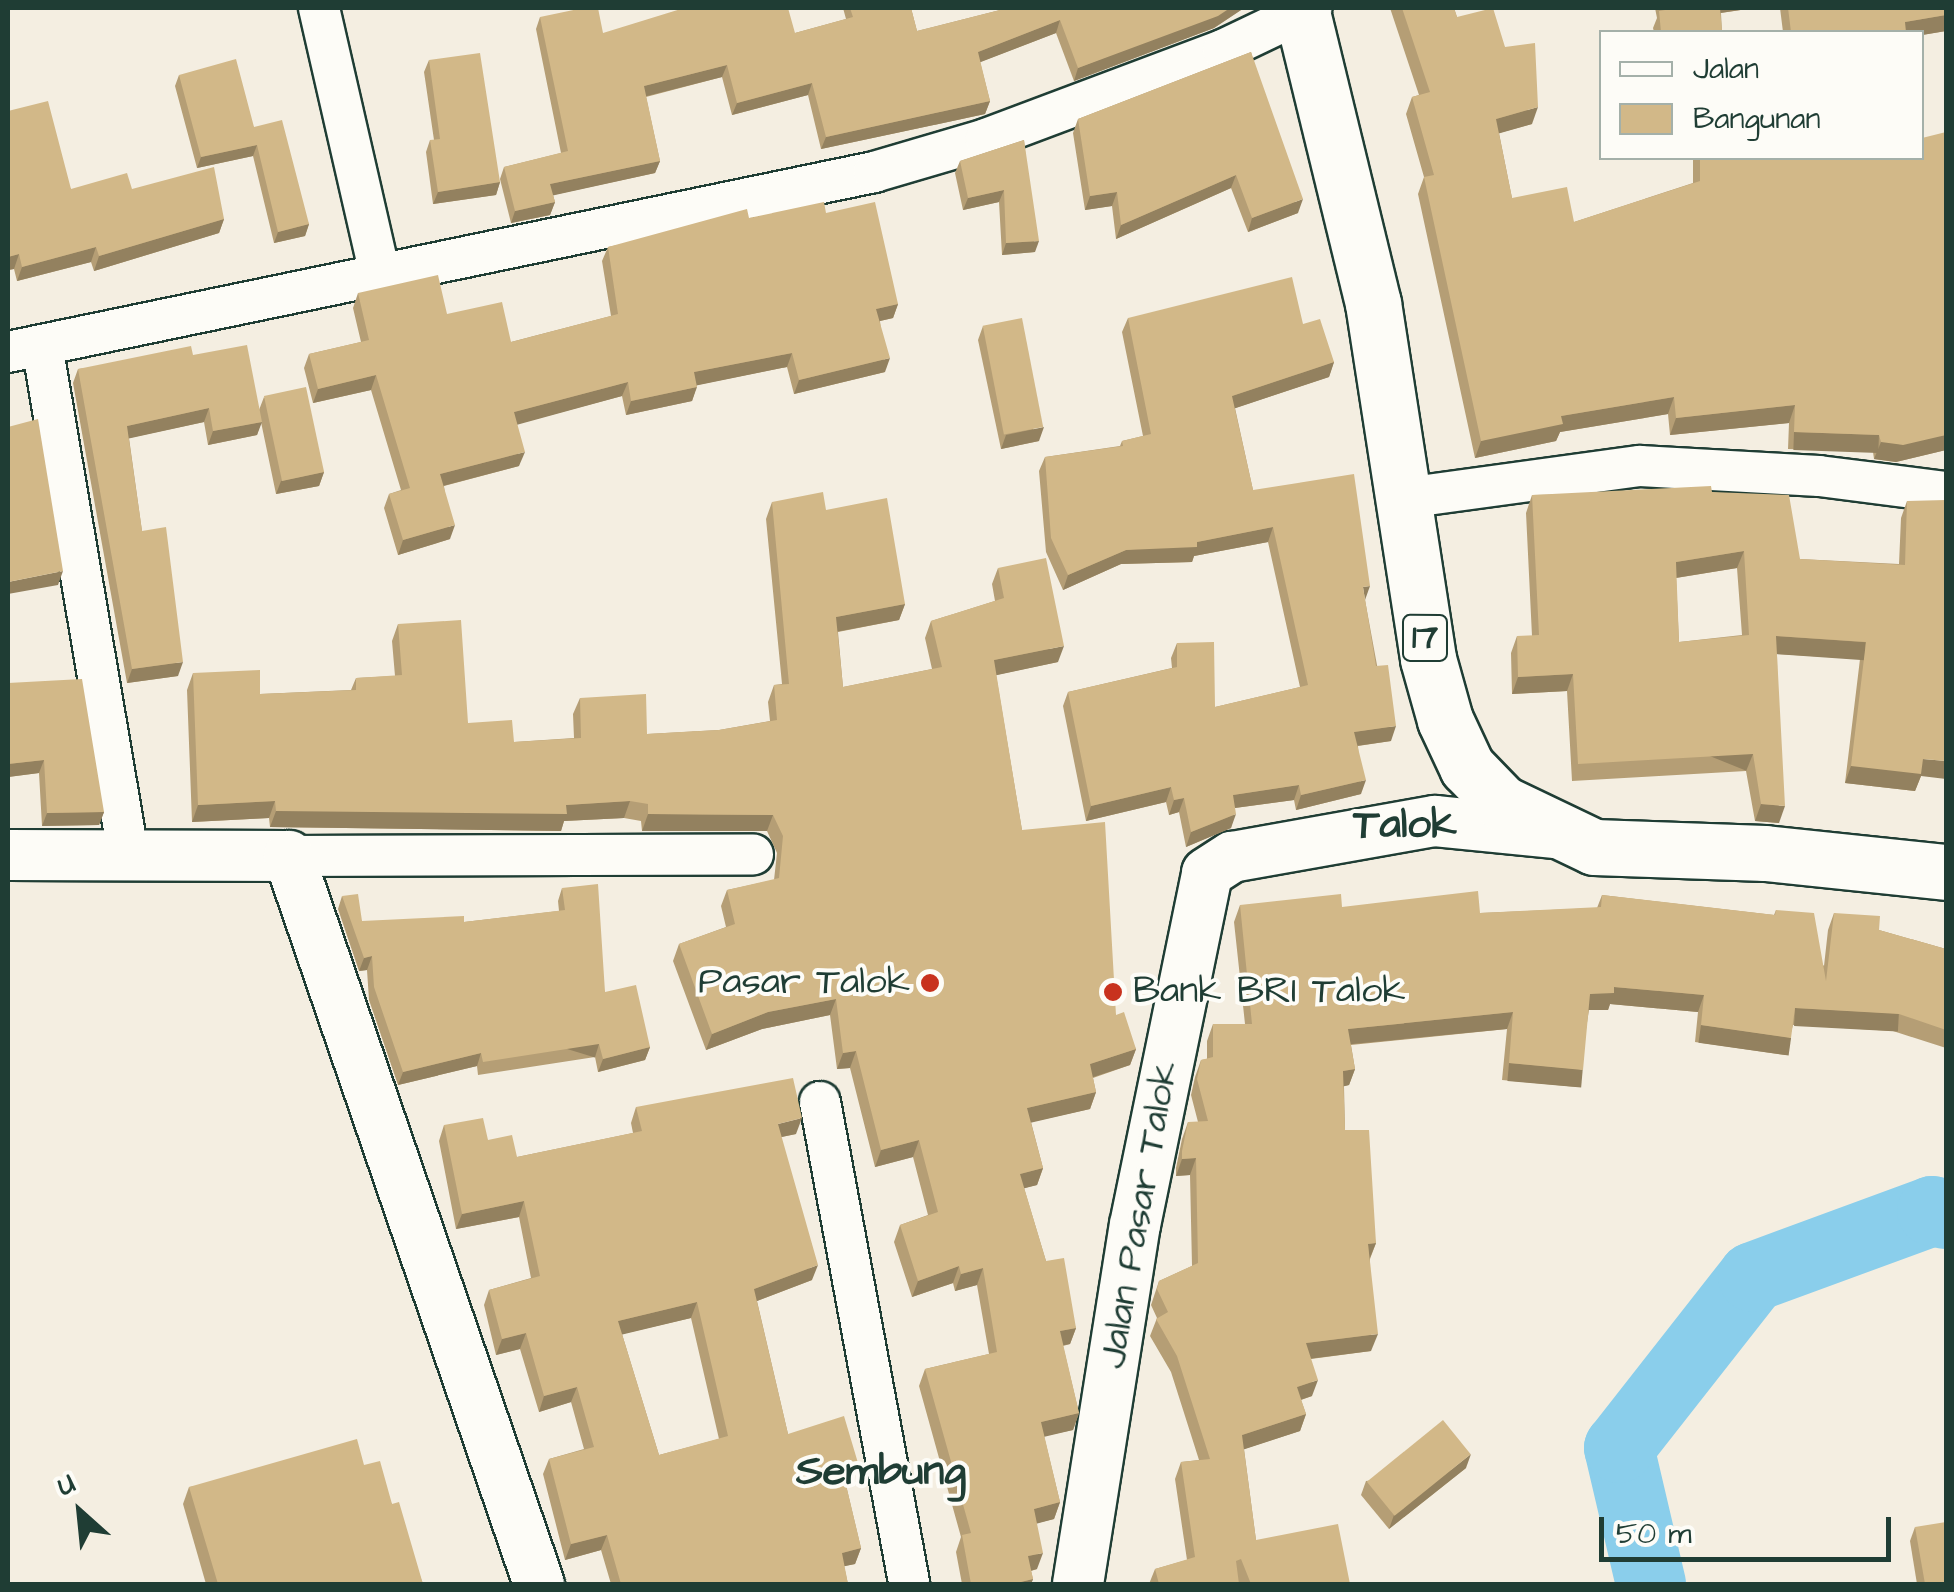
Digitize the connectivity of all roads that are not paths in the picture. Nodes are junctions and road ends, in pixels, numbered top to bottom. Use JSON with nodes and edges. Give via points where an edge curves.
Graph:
{"nodes":[{"id":1,"x":319,"y":8,"type":"edge"},
{"id":2,"x":1305,"y":9,"type":"edge"},
{"id":3,"x":380,"y":274,"type":"junction"},
{"id":4,"x":25,"y":348,"type":"edge"},
{"id":5,"x":1946,"y":492,"type":"edge"},
{"id":6,"x":1405,"y":498,"type":"junction"},
{"id":7,"x":1449,"y":730,"type":"junction"},
{"id":8,"x":1405,"y":825,"type":"junction"},
{"id":9,"x":1564,"y":834,"type":"junction"},
{"id":10,"x":128,"y":853,"type":"junction"},
{"id":11,"x":753,"y":854,"type":"dead end"},
{"id":12,"x":8,"y":856,"type":"edge"},
{"id":13,"x":289,"y":856,"type":"junction"},
{"id":14,"x":1946,"y":872,"type":"edge"},
{"id":15,"x":820,"y":1102,"type":"dead end"},
{"id":16,"x":539,"y":1584,"type":"edge"},
{"id":17,"x":909,"y":1584,"type":"edge"},
{"id":18,"x":1078,"y":1584,"type":"edge"}],
"edges":[{"from":1,"to":3,"type":"street"},
{"from":2,"to":3,"type":"street","via":[[1223,50],[986,139],[874,172]]},
{"from":2,"to":6,"type":"highway","number":"17","via":[[1373,302]]},
{"from":3,"to":4,"type":"street"},
{"from":4,"to":10,"type":"street"},
{"from":5,"to":6,"type":"street","via":[[1819,476],[1640,466]]},
{"from":6,"to":7,"type":"highway","number":"17","via":[[1428,658]]},
{"from":7,"to":8,"type":"main road","via":[[1442,773]]},
{"from":7,"to":9,"type":"highway","number":"17","via":[[1467,766],[1502,803]]},
{"from":8,"to":9,"type":"main road","name":"Jalan Pasar Talok","via":[[1435,820]]},
{"from":8,"to":18,"type":"main road","name":"Jalan Pasar Talok","via":[[1232,857],[1207,873],[1135,1225]]},
{"from":9,"to":14,"type":"highway","number":"17","via":[[1594,847],[1765,853]]},
{"from":10,"to":12,"type":"main road"},
{"from":10,"to":13,"type":"main road"},
{"from":11,"to":13,"type":"street"},
{"from":13,"to":16,"type":"main road"},
{"from":15,"to":17,"type":"street"}]}
